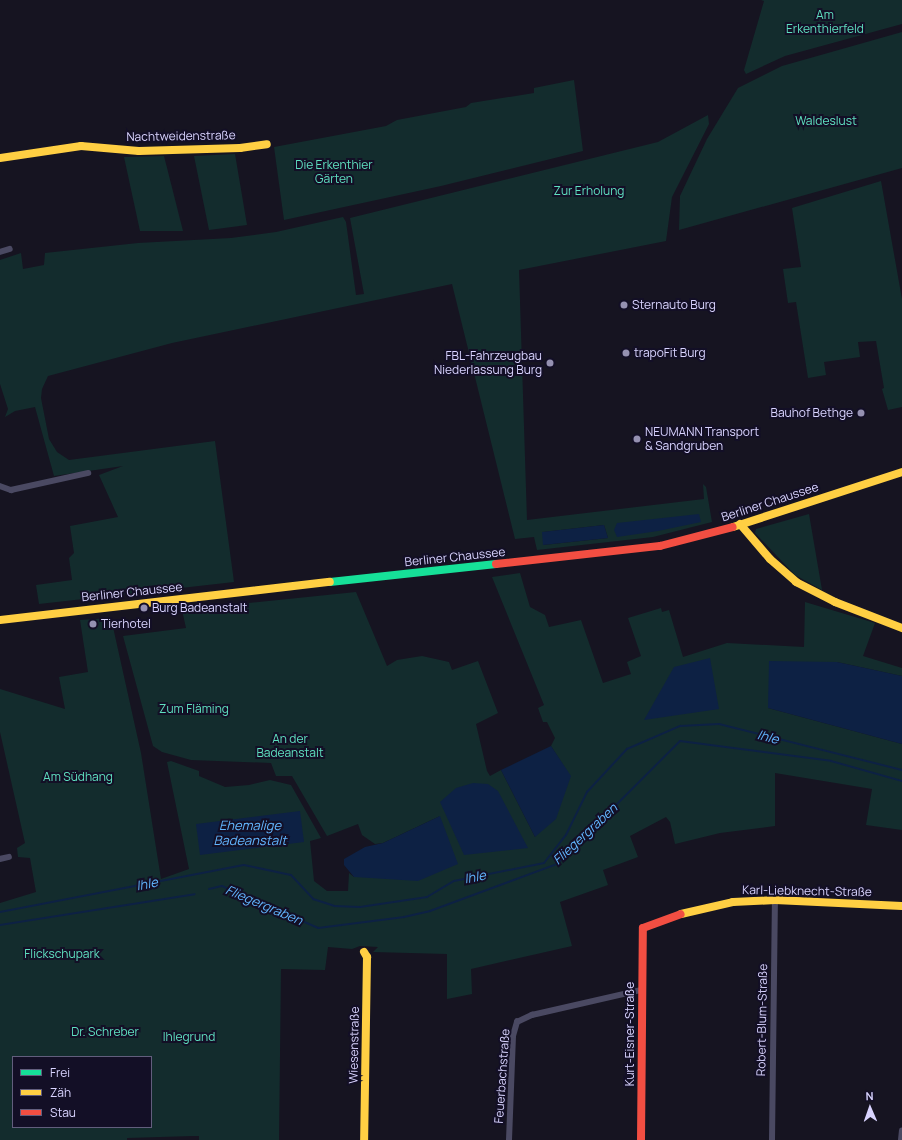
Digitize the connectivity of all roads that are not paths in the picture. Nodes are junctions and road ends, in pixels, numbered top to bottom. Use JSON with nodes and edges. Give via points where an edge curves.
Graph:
{"nodes":[{"id":1,"x":267,"y":144,"type":"dead end"},
{"id":2,"x":0,"y":158,"type":"edge"},
{"id":3,"x":10,"y":249,"type":"dead end"},
{"id":4,"x":0,"y":252,"type":"edge"},
{"id":5,"x":902,"y":472,"type":"edge"},
{"id":6,"x":88,"y":473,"type":"dead end"},
{"id":7,"x":0,"y":486,"type":"edge"},
{"id":8,"x":740,"y":524,"type":"junction"},
{"id":9,"x":0,"y":620,"type":"edge"},
{"id":10,"x":902,"y":628,"type":"edge"},
{"id":11,"x":9,"y":856,"type":"dead end"},
{"id":12,"x":0,"y":859,"type":"edge"},
{"id":13,"x":775,"y":900,"type":"junction"},
{"id":14,"x":902,"y":906,"type":"edge"},
{"id":15,"x":643,"y":928,"type":"joint"},
{"id":16,"x":364,"y":952,"type":"dead end"},
{"id":17,"x":641,"y":990,"type":"junction"},
{"id":18,"x":902,"y":1131,"type":"edge"},
{"id":19,"x":364,"y":1140,"type":"edge"},
{"id":20,"x":510,"y":1140,"type":"edge"},
{"id":21,"x":641,"y":1140,"type":"edge"},
{"id":22,"x":772,"y":1140,"type":"edge"},
{"id":23,"x":902,"y":1140,"type":"edge"}],
"edges":[{"from":1,"to":2,"type":"street","name":"Nachtweidenstraße","via":[[240,148],[138,151],[81,146]]},
{"from":3,"to":4,"type":"street"},
{"from":5,"to":8,"type":"street","name":"Berliner Chaussee"},
{"from":6,"to":7,"type":"street","via":[[11,490]]},
{"from":8,"to":9,"type":"street","name":"Berliner Chaussee","via":[[682,542],[628,551],[105,606]]},
{"from":8,"to":10,"type":"street","via":[[770,559],[796,582],[835,602]]},
{"from":11,"to":12,"type":"street"},
{"from":13,"to":14,"type":"street","name":"Karl-Liebknecht-Straße"},
{"from":13,"to":15,"type":"street","name":"Karl-Liebknecht-Straße","via":[[704,906]]},
{"from":13,"to":22,"type":"street","name":"Robert-Blum-Straße"},
{"from":15,"to":17,"type":"street","name":"Kurt-Eisner-Straße"},
{"from":16,"to":19,"type":"street","name":"Wiesenstraße","via":[[367,957]]},
{"from":17,"to":20,"type":"street","name":"Feuerbachstraße","via":[[532,1015],[517,1022],[513,1036]]},
{"from":17,"to":21,"type":"street","name":"Kurt-Eisner-Straße"},
{"from":18,"to":23,"type":"street"}]}
